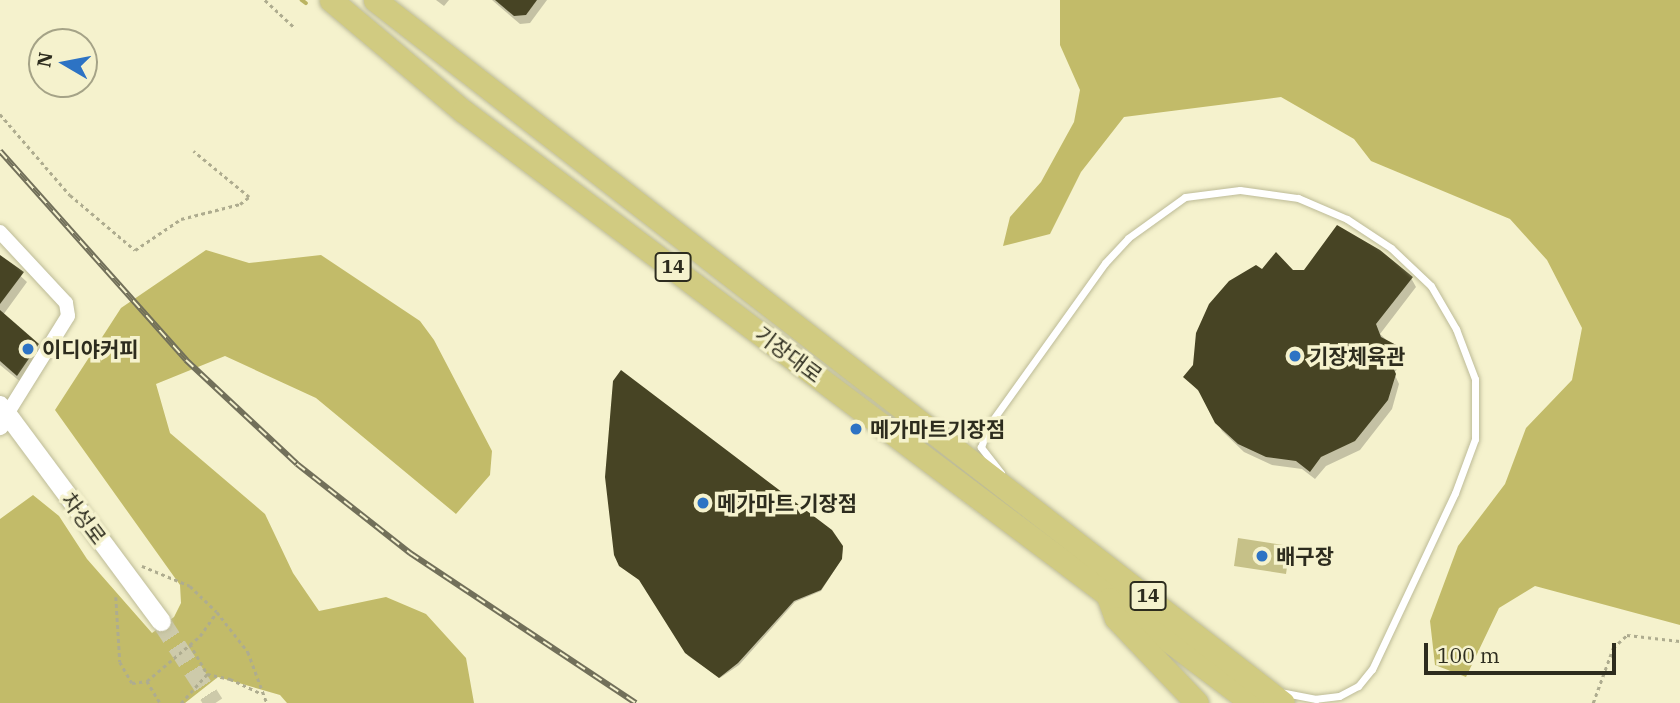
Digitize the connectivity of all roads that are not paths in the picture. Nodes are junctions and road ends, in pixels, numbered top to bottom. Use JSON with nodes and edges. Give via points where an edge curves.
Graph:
{"nodes":[{"id":1,"x":331,"y":0,"type":"edge"},
{"id":2,"x":375,"y":0,"type":"edge"},
{"id":3,"x":0,"y":232,"type":"edge"},
{"id":4,"x":2,"y":415,"type":"edge"},
{"id":5,"x":1027,"y":507,"type":"junction"},
{"id":6,"x":1106,"y":593,"type":"junction"},
{"id":7,"x":161,"y":621,"type":"tunnel mouth"},
{"id":8,"x":1266,"y":699,"type":"edge"},
{"id":9,"x":1198,"y":703,"type":"edge"}],
"edges":[{"from":1,"to":6,"type":"main road","name":"기장대로","number":"14","via":[[463,111]]},
{"from":2,"to":5,"type":"main road","name":"기장대로","number":"14"},
{"from":3,"to":4,"type":"street","via":[[66,303],[68,316]]},
{"from":4,"to":7,"type":"main road","name":"차성로"},
{"from":5,"to":8,"type":"main road","name":"기장대로","number":"14","via":[[1122,575]]},
{"from":5,"to":8,"type":"lane","via":[[981,447],[989,425],[1128,238],[1185,197],[1240,190],[1298,198],[1347,219],[1391,248],[1430,286],[1456,329],[1475,379],[1475,439],[1455,494],[1372,669],[1358,686],[1339,696]]},
{"from":6,"to":8,"type":"main road","name":"기장대로","number":"14"},
{"from":6,"to":9,"type":"main road","via":[[1116,618]]}]}
